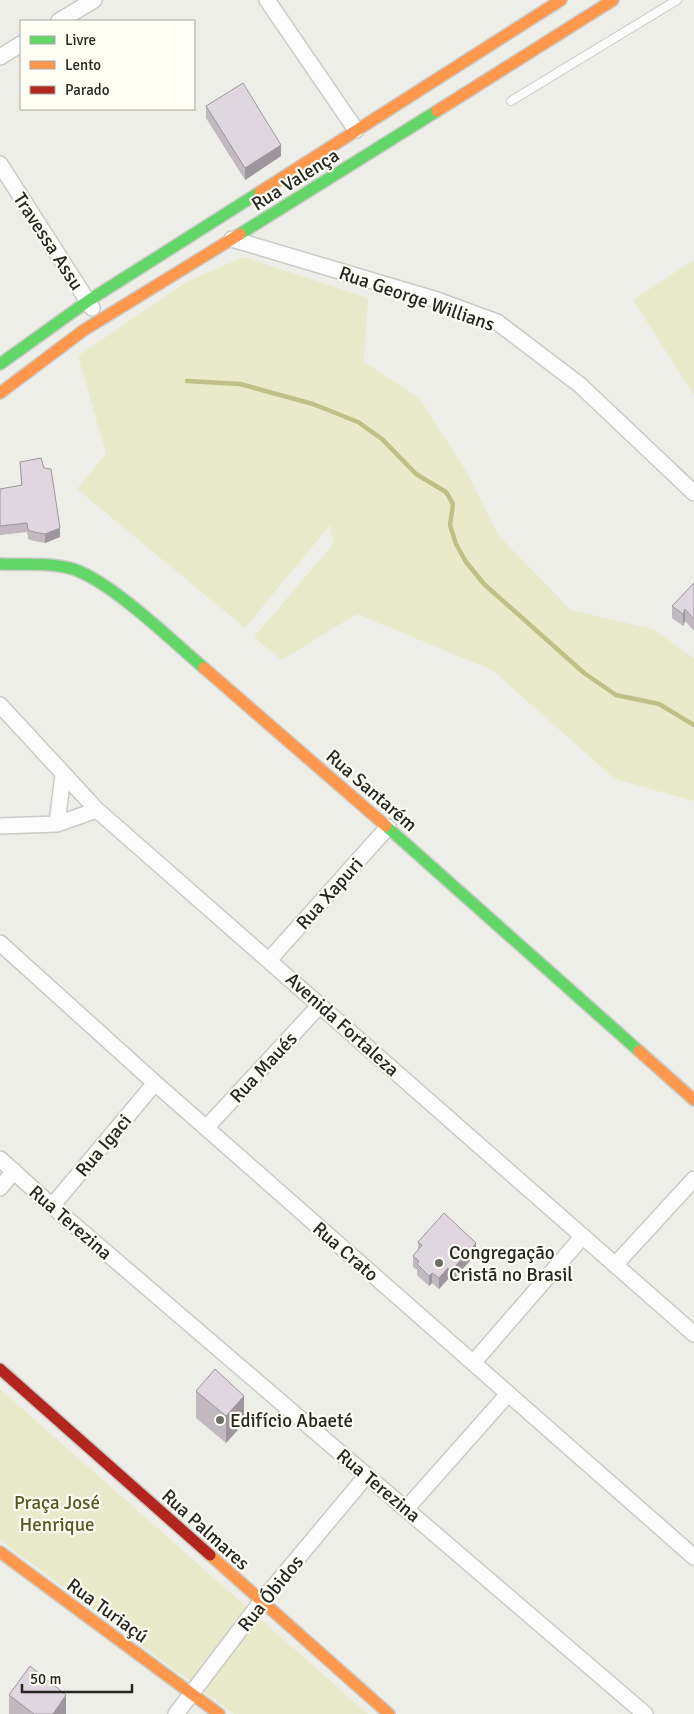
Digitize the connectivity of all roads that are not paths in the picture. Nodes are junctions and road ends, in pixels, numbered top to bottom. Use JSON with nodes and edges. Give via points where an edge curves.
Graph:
{"nodes":[{"id":1,"x":94,"y":0,"type":"edge"},
{"id":2,"x":267,"y":0,"type":"edge"},
{"id":3,"x":561,"y":0,"type":"edge"},
{"id":4,"x":613,"y":0,"type":"edge"},
{"id":5,"x":677,"y":0,"type":"edge"},
{"id":6,"x":61,"y":20,"type":"edge"},
{"id":7,"x":20,"y":45,"type":"edge"},
{"id":8,"x":0,"y":57,"type":"edge"},
{"id":9,"x":511,"y":101,"type":"dead end"},
{"id":10,"x":356,"y":130,"type":"junction"},
{"id":11,"x":0,"y":164,"type":"edge"},
{"id":12,"x":232,"y":239,"type":"junction"},
{"id":13,"x":88,"y":302,"type":"junction"},
{"id":14,"x":99,"y":318,"type":"junction"},
{"id":15,"x":0,"y":364,"type":"edge"},
{"id":16,"x":0,"y":393,"type":"edge"},
{"id":17,"x":694,"y":493,"type":"edge"},
{"id":18,"x":0,"y":564,"type":"edge"},
{"id":19,"x":0,"y":706,"type":"edge"},
{"id":20,"x":63,"y":775,"type":"junction"},
{"id":21,"x":97,"y":810,"type":"junction"},
{"id":22,"x":57,"y":824,"type":"junction"},
{"id":23,"x":0,"y":826,"type":"edge"},
{"id":24,"x":388,"y":827,"type":"junction"},
{"id":25,"x":0,"y":943,"type":"edge"},
{"id":26,"x":270,"y":959,"type":"junction"},
{"id":27,"x":320,"y":1006,"type":"junction"},
{"id":28,"x":155,"y":1083,"type":"junction"},
{"id":29,"x":694,"y":1100,"type":"edge"},
{"id":30,"x":206,"y":1128,"type":"junction"},
{"id":31,"x":0,"y":1159,"type":"edge"},
{"id":32,"x":14,"y":1171,"type":"junction"},
{"id":33,"x":694,"y":1179,"type":"edge"},
{"id":34,"x":0,"y":1188,"type":"edge"},
{"id":35,"x":52,"y":1206,"type":"junction"},
{"id":36,"x":583,"y":1236,"type":"junction"},
{"id":37,"x":615,"y":1265,"type":"junction"},
{"id":38,"x":694,"y":1334,"type":"edge"},
{"id":39,"x":473,"y":1362,"type":"junction"},
{"id":40,"x":0,"y":1369,"type":"edge"},
{"id":41,"x":508,"y":1394,"type":"junction"},
{"id":42,"x":367,"y":1475,"type":"junction"},
{"id":43,"x":406,"y":1508,"type":"junction"},
{"id":44,"x":0,"y":1552,"type":"edge"},
{"id":45,"x":694,"y":1557,"type":"edge"},
{"id":46,"x":261,"y":1602,"type":"junction"},
{"id":47,"x":191,"y":1693,"type":"junction"},
{"id":48,"x":176,"y":1714,"type":"edge"},
{"id":49,"x":219,"y":1714,"type":"edge"},
{"id":50,"x":390,"y":1714,"type":"edge"},
{"id":51,"x":645,"y":1714,"type":"edge"}],
"edges":[{"from":1,"to":6,"type":"street"},
{"from":2,"to":10,"type":"street"},
{"from":3,"to":10,"type":"street","name":"Rua Valença"},
{"from":4,"to":12,"type":"street","name":"Rua Valença"},
{"from":5,"to":9,"type":"lane"},
{"from":7,"to":8,"type":"street"},
{"from":10,"to":13,"type":"street","name":"Rua Valença"},
{"from":11,"to":13,"type":"street","name":"Travessa Assu"},
{"from":12,"to":14,"type":"street","name":"Rua Valença"},
{"from":12,"to":17,"type":"street","name":"Rua George Willians","via":[[437,300],[497,322],[580,385]]},
{"from":13,"to":14,"type":"street","name":"Travessa Assu"},
{"from":13,"to":15,"type":"street","name":"Rua Valença"},
{"from":14,"to":16,"type":"street","name":"Rua Valença"},
{"from":18,"to":24,"type":"street","name":"Rua Santarém","via":[[74,569],[104,587]]},
{"from":19,"to":20,"type":"street","name":"Avenida Fortaleza"},
{"from":20,"to":21,"type":"street","name":"Avenida Fortaleza"},
{"from":20,"to":22,"type":"street"},
{"from":21,"to":22,"type":"street"},
{"from":21,"to":26,"type":"street","name":"Avenida Fortaleza"},
{"from":22,"to":23,"type":"street"},
{"from":24,"to":26,"type":"street","name":"Rua Xapuri"},
{"from":24,"to":29,"type":"street","name":"Rua Santarém"},
{"from":25,"to":28,"type":"street","name":"Rua Crato"},
{"from":26,"to":27,"type":"street","name":"Avenida Fortaleza"},
{"from":27,"to":30,"type":"street","name":"Rua Maués"},
{"from":27,"to":36,"type":"street","name":"Avenida Fortaleza"},
{"from":28,"to":30,"type":"street","name":"Rua Crato"},
{"from":28,"to":35,"type":"street","name":"Rua Igaci"},
{"from":30,"to":39,"type":"street","name":"Rua Crato"},
{"from":31,"to":32,"type":"street","name":"Rua Terezina"},
{"from":32,"to":34,"type":"street"},
{"from":32,"to":35,"type":"street","name":"Rua Terezina"},
{"from":33,"to":37,"type":"street"},
{"from":35,"to":42,"type":"street","name":"Rua Terezina"},
{"from":36,"to":37,"type":"street","name":"Avenida Fortaleza"},
{"from":36,"to":39,"type":"street"},
{"from":37,"to":38,"type":"street","name":"Avenida Fortaleza"},
{"from":39,"to":41,"type":"street","name":"Rua Crato"},
{"from":40,"to":46,"type":"street","name":"Rua Palmares"},
{"from":41,"to":43,"type":"street"},
{"from":41,"to":45,"type":"street","name":"Rua Crato"},
{"from":42,"to":43,"type":"street","name":"Rua Terezina"},
{"from":42,"to":46,"type":"street","name":"Rua Óbidos"},
{"from":43,"to":51,"type":"street","name":"Rua Terezina"},
{"from":44,"to":47,"type":"street","name":"Rua Turiaçú"},
{"from":46,"to":47,"type":"street","name":"Rua Óbidos"},
{"from":46,"to":50,"type":"street","name":"Rua Palmares"},
{"from":47,"to":48,"type":"street","name":"Rua Óbidos"},
{"from":47,"to":49,"type":"street","name":"Rua Turiaçú"}]}
